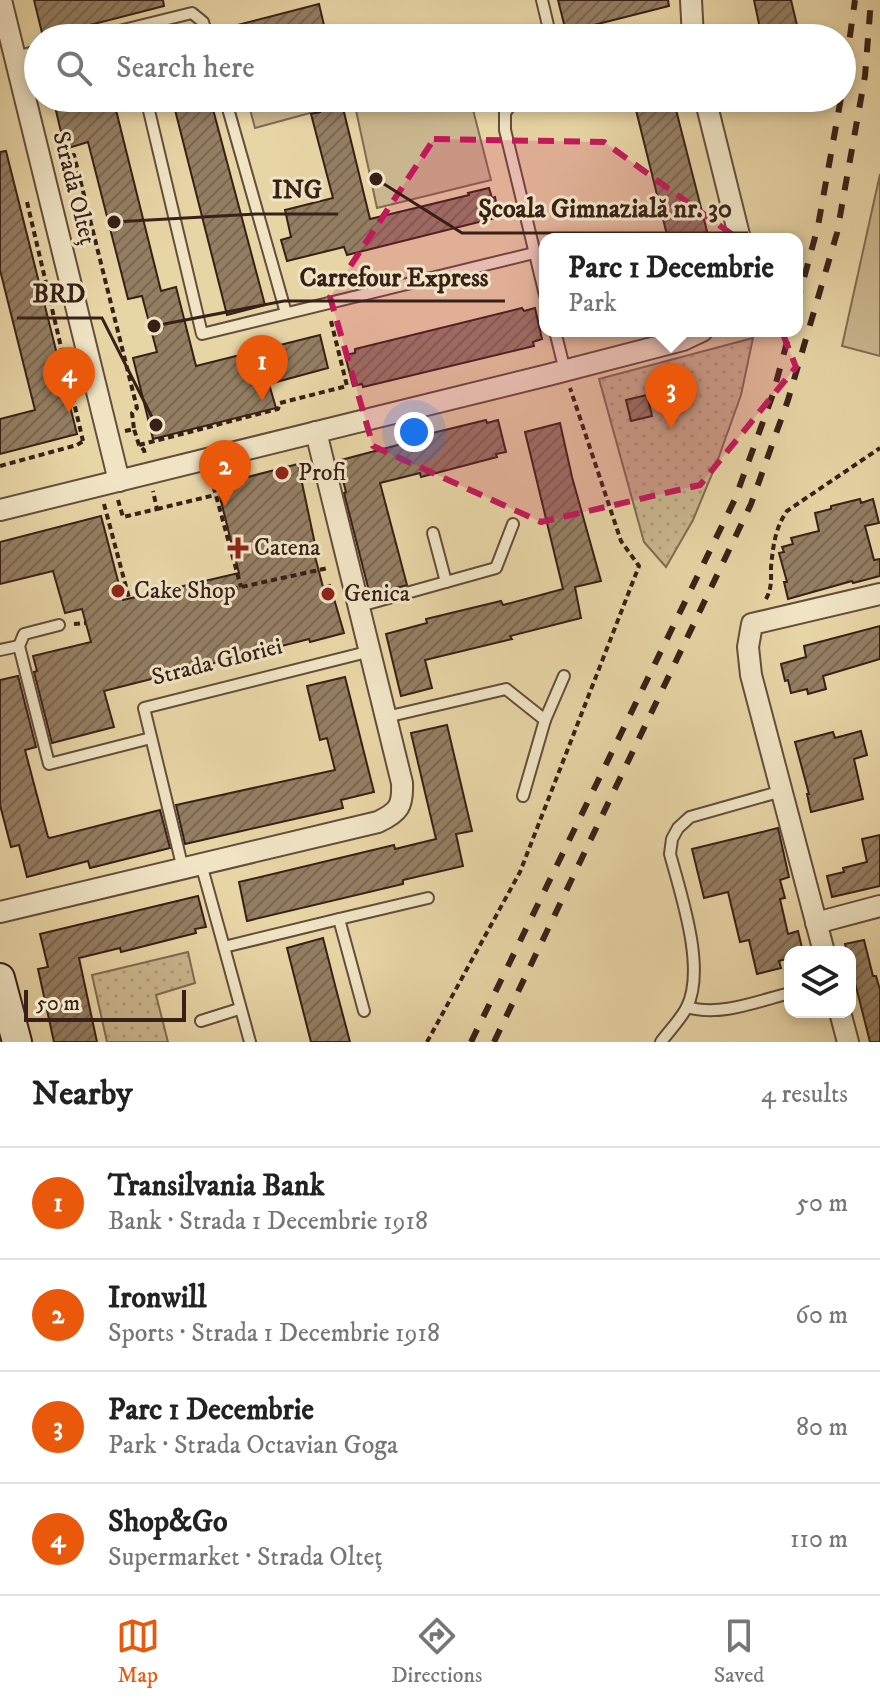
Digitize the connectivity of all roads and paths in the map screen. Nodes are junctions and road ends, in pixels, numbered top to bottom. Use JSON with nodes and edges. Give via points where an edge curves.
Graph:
{"nodes":[{"id":1,"x":1,"y":0,"type":"edge"},
{"id":2,"x":542,"y":0,"type":"edge"},
{"id":3,"x":691,"y":0,"type":"edge"},
{"id":4,"x":158,"y":24,"type":"edge"},
{"id":5,"x":204,"y":24,"type":"edge"},
{"id":6,"x":548,"y":24,"type":"edge"},
{"id":7,"x":692,"y":24,"type":"edge"},
{"id":8,"x":24,"y":55,"type":"edge"},
{"id":9,"x":15,"y":57,"type":"junction"},
{"id":10,"x":24,"y":98,"type":"edge"},
{"id":11,"x":27,"y":112,"type":"edge"},
{"id":12,"x":149,"y":112,"type":"edge"},
{"id":13,"x":229,"y":112,"type":"edge"},
{"id":14,"x":506,"y":112,"type":"edge"},
{"id":15,"x":708,"y":112,"type":"edge"},
{"id":16,"x":59,"y":157,"type":"dead end"},
{"id":17,"x":25,"y":195,"type":"dead end"},
{"id":18,"x":739,"y":233,"type":"edge"},
{"id":19,"x":534,"y":253,"type":"junction"},
{"id":20,"x":539,"y":272,"type":"edge"},
{"id":21,"x":327,"y":304,"type":"junction"},
{"id":22,"x":286,"y":313,"type":"junction"},
{"id":23,"x":556,"y":337,"type":"edge"},
{"id":24,"x":689,"y":337,"type":"edge"},
{"id":25,"x":565,"y":371,"type":"junction"},
{"id":26,"x":134,"y":429,"type":"dead end"},
{"id":27,"x":316,"y":432,"type":"junction"},
{"id":28,"x":83,"y":441,"type":"dead end"},
{"id":29,"x":139,"y":445,"type":"dead end"},
{"id":30,"x":880,"y":448,"type":"edge"},
{"id":31,"x":206,"y":460,"type":"junction"},
{"id":32,"x":109,"y":483,"type":"junction"},
{"id":33,"x":215,"y":495,"type":"junction"},
{"id":34,"x":157,"y":509,"type":"dead end"},
{"id":35,"x":0,"y":510,"type":"edge"},
{"id":36,"x":513,"y":524,"type":"dead end"},
{"id":37,"x":433,"y":533,"type":"dead end"},
{"id":38,"x":348,"y":563,"type":"junction"},
{"id":39,"x":446,"y":582,"type":"junction"},
{"id":40,"x":241,"y":587,"type":"junction"},
{"id":41,"x":232,"y":589,"type":"dead end"},
{"id":42,"x":880,"y":594,"type":"edge"},
{"id":43,"x":129,"y":598,"type":"dead end"},
{"id":44,"x":360,"y":606,"type":"junction"},
{"id":45,"x":752,"y":624,"type":"junction"},
{"id":46,"x":59,"y":625,"type":"dead end"},
{"id":47,"x":19,"y":646,"type":"junction"},
{"id":48,"x":0,"y":650,"type":"edge"},
{"id":49,"x":371,"y":651,"type":"junction"},
{"id":50,"x":564,"y":676,"type":"dead end"},
{"id":51,"x":386,"y":717,"type":"junction"},
{"id":52,"x":545,"y":720,"type":"junction"},
{"id":53,"x":151,"y":738,"type":"junction"},
{"id":54,"x":782,"y":791,"type":"junction"},
{"id":55,"x":523,"y":796,"type":"dead end"},
{"id":56,"x":192,"y":866,"type":"junction"},
{"id":57,"x":428,"y":898,"type":"dead end"},
{"id":58,"x":880,"y":906,"type":"edge"},
{"id":59,"x":0,"y":912,"type":"edge"},
{"id":60,"x":339,"y":919,"type":"junction"},
{"id":61,"x":816,"y":923,"type":"junction"},
{"id":62,"x":822,"y":946,"type":"edge"},
{"id":63,"x":224,"y":947,"type":"junction"},
{"id":64,"x":0,"y":978,"type":"edge"},
{"id":65,"x":784,"y":994,"type":"edge"},
{"id":66,"x":687,"y":1007,"type":"junction"},
{"id":67,"x":239,"y":1009,"type":"junction"},
{"id":68,"x":364,"y":1011,"type":"dead end"},
{"id":69,"x":842,"y":1018,"type":"edge"},
{"id":70,"x":201,"y":1021,"type":"dead end"},
{"id":71,"x":17,"y":1042,"type":"edge"},
{"id":72,"x":250,"y":1042,"type":"edge"},
{"id":73,"x":427,"y":1042,"type":"edge"},
{"id":74,"x":661,"y":1042,"type":"edge"},
{"id":75,"x":848,"y":1042,"type":"edge"}],
"edges":[{"from":1,"to":9,"type":"street","name":"Strada Olteț"},
{"from":2,"to":6,"type":"lane"},
{"from":3,"to":7,"type":"street"},
{"from":4,"to":5,"type":"lane","via":[[192,13]]},
{"from":8,"to":9,"type":"lane"},
{"from":9,"to":10,"type":"street","name":"Strada Olteț"},
{"from":11,"to":32,"type":"street","name":"Strada Olteț"},
{"from":12,"to":22,"type":"lane","via":[[202,334]]},
{"from":13,"to":22,"type":"lane"},
{"from":14,"to":19,"type":"lane","via":[[505,130]]},
{"from":15,"to":18,"type":"street"},
{"from":16,"to":26,"type":"path","via":[[74,155],[137,408],[132,413]]},
{"from":17,"to":28,"type":"path"},
{"from":19,"to":20,"type":"lane"},
{"from":19,"to":21,"type":"lane"},
{"from":21,"to":22,"type":"lane"},
{"from":21,"to":29,"type":"path","via":[[347,386]]},
{"from":23,"to":25,"type":"lane"},
{"from":24,"to":25,"type":"street"},
{"from":25,"to":27,"type":"street"},
{"from":25,"to":73,"type":"path","via":[[621,541],[639,566],[520,872]]},
{"from":27,"to":31,"type":"street"},
{"from":27,"to":38,"type":"street"},
{"from":30,"to":45,"type":"path","via":[[787,511],[773,545],[771,590]]},
{"from":31,"to":32,"type":"street"},
{"from":31,"to":33,"type":"path"},
{"from":32,"to":35,"type":"street"},
{"from":32,"to":43,"type":"path"},
{"from":33,"to":34,"type":"path"},
{"from":33,"to":40,"type":"path"},
{"from":36,"to":39,"type":"lane","via":[[496,568]]},
{"from":37,"to":39,"type":"lane"},
{"from":38,"to":40,"type":"path"},
{"from":38,"to":44,"type":"street"},
{"from":39,"to":44,"type":"lane"},
{"from":40,"to":41,"type":"path"},
{"from":42,"to":45,"type":"street"},
{"from":44,"to":49,"type":"street"},
{"from":45,"to":54,"type":"street","via":[[751,675]]},
{"from":46,"to":47,"type":"lane","via":[[24,634]]},
{"from":47,"to":48,"type":"lane"},
{"from":47,"to":53,"type":"lane","via":[[49,764]]},
{"from":49,"to":51,"type":"street"},
{"from":49,"to":53,"type":"lane","name":"Strada Gloriei","via":[[144,708]]},
{"from":50,"to":52,"type":"lane"},
{"from":51,"to":52,"type":"lane","via":[[506,689]]},
{"from":51,"to":56,"type":"street","via":[[402,783],[397,810],[378,822]]},
{"from":52,"to":55,"type":"lane"},
{"from":53,"to":56,"type":"lane","name":"Strada Gloriei"},
{"from":54,"to":61,"type":"street"},
{"from":54,"to":66,"type":"lane","via":[[690,817],[672,839],[670,854],[692,943],[694,978]]},
{"from":56,"to":59,"type":"street"},
{"from":56,"to":63,"type":"lane","name":"Strada Gloriei"},
{"from":57,"to":60,"type":"lane"},
{"from":58,"to":61,"type":"street"},
{"from":60,"to":63,"type":"lane"},
{"from":60,"to":68,"type":"lane"},
{"from":61,"to":62,"type":"street"},
{"from":63,"to":67,"type":"lane","name":"Strada Gloriei"},
{"from":64,"to":71,"type":"main road"},
{"from":65,"to":66,"type":"lane","via":[[709,1011]]},
{"from":66,"to":74,"type":"lane"},
{"from":67,"to":70,"type":"lane"},
{"from":67,"to":72,"type":"lane","name":"Strada Gloriei"},
{"from":69,"to":75,"type":"street"}]}
